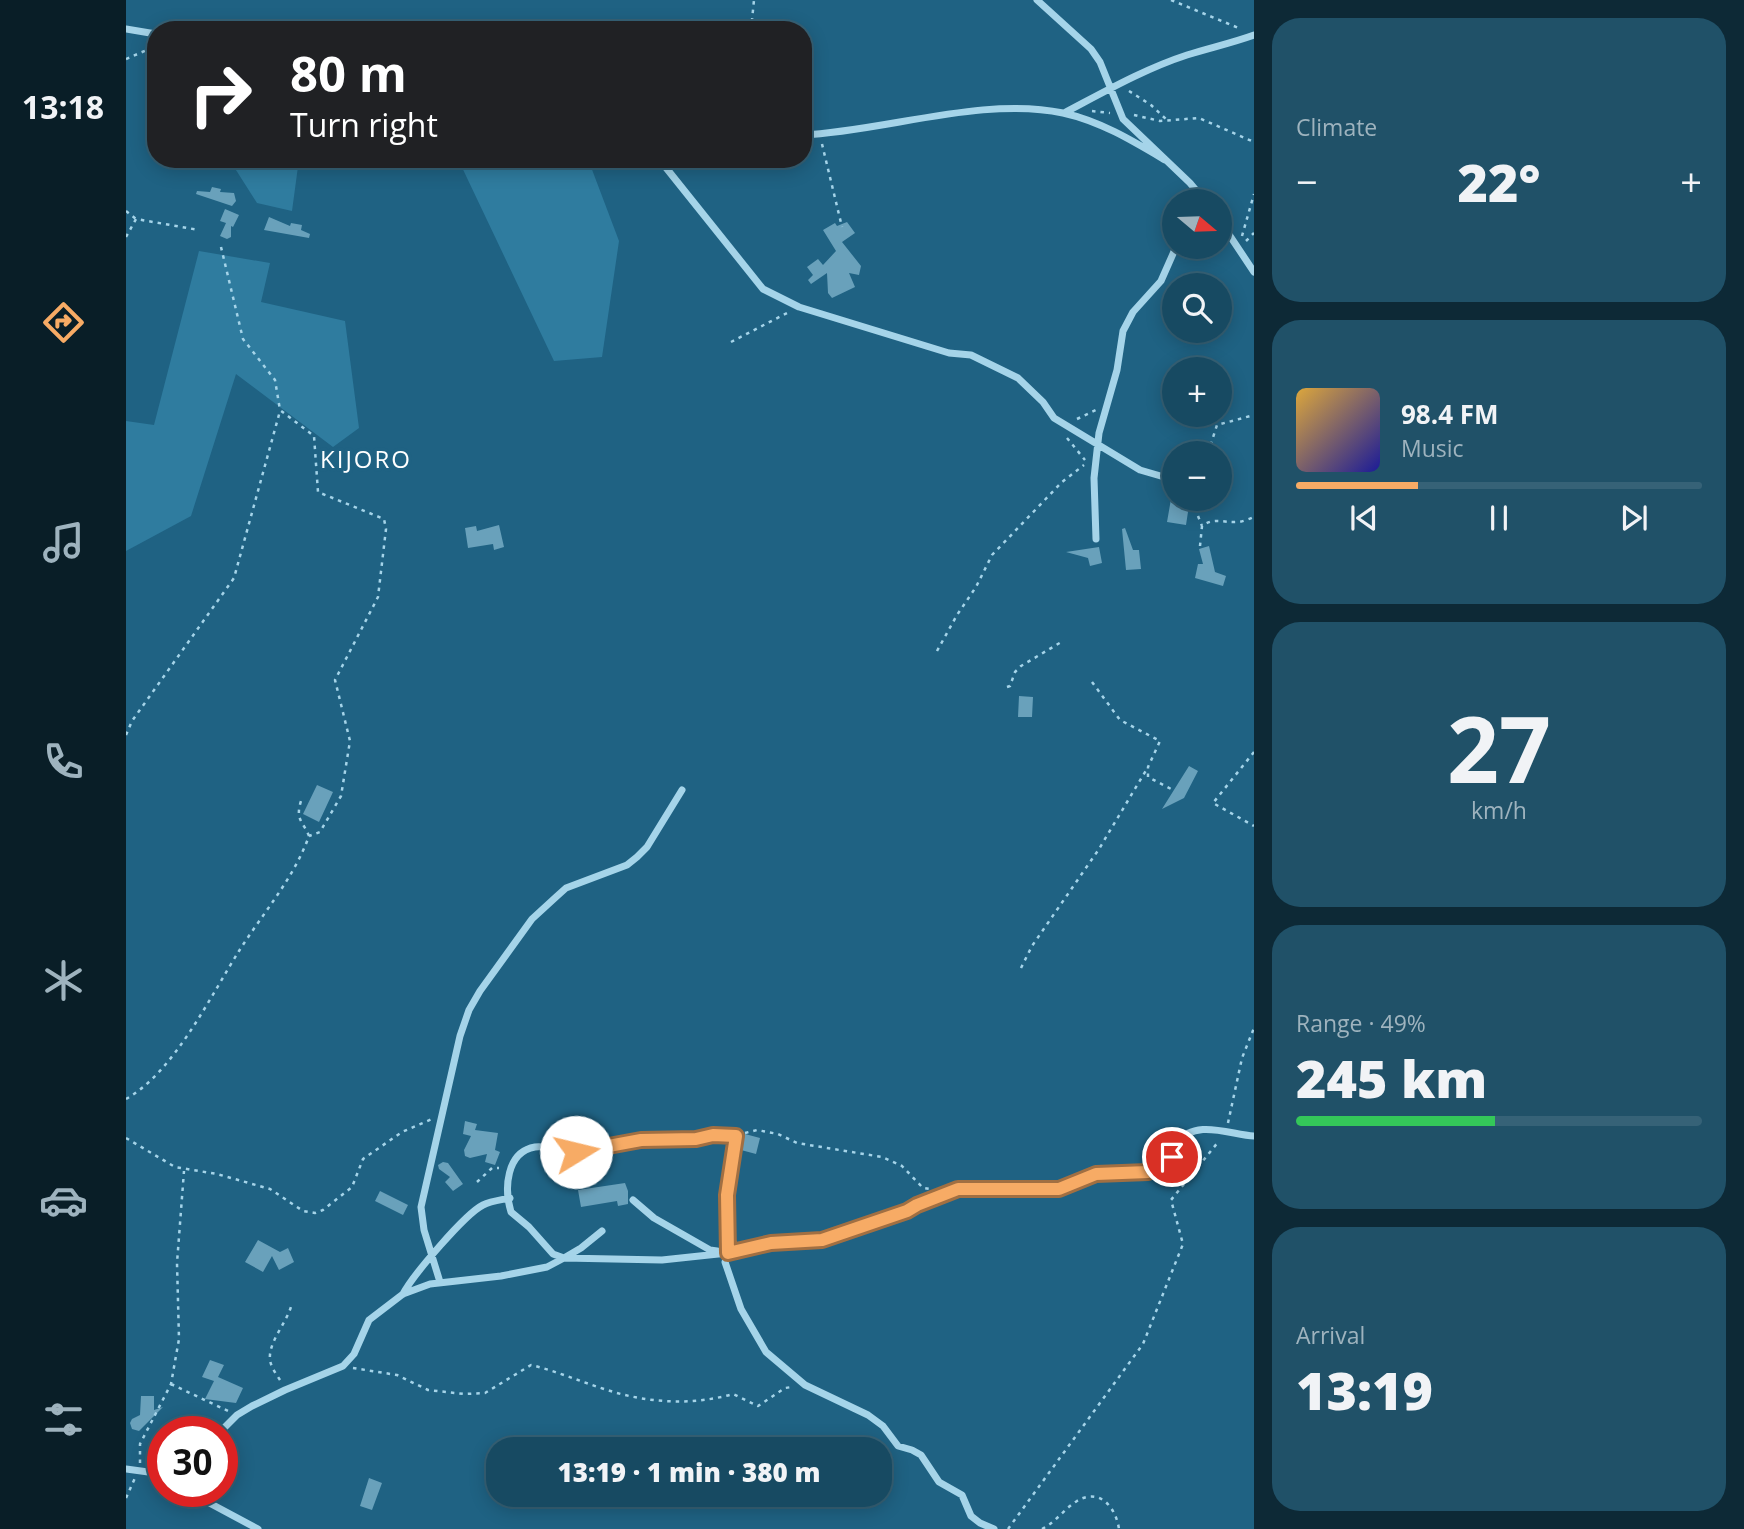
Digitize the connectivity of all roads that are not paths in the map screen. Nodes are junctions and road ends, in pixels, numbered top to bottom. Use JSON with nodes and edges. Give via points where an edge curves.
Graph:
{"nodes":[{"id":1,"x":1037,"y":0,"type":"edge"},
{"id":2,"x":126,"y":29,"type":"edge"},
{"id":3,"x":147,"y":32,"type":"edge"},
{"id":4,"x":1254,"y":35,"type":"edge"},
{"id":5,"x":1111,"y":88,"type":"junction"},
{"id":6,"x":1064,"y":113,"type":"junction"},
{"id":7,"x":812,"y":134,"type":"edge"},
{"id":8,"x":1165,"y":160,"type":"junction"},
{"id":9,"x":668,"y":168,"type":"edge"},
{"id":10,"x":1193,"y":189,"type":"edge"},
{"id":11,"x":1232,"y":239,"type":"edge"},
{"id":12,"x":1171,"y":259,"type":"edge"},
{"id":13,"x":1254,"y":272,"type":"edge"},
{"id":14,"x":1098,"y":443,"type":"junction"},
{"id":15,"x":1162,"y":476,"type":"edge"},
{"id":16,"x":1096,"y":539,"type":"dead end"},
{"id":17,"x":682,"y":790,"type":"dead end"},
{"id":18,"x":1254,"y":1136,"type":"edge"},
{"id":19,"x":510,"y":1198,"type":"junction"},
{"id":20,"x":633,"y":1200,"type":"dead end"},
{"id":21,"x":602,"y":1231,"type":"dead end"},
{"id":22,"x":728,"y":1253,"type":"junction"},
{"id":23,"x":433,"y":1254,"type":"junction"},
{"id":24,"x":564,"y":1258,"type":"junction"},
{"id":25,"x":440,"y":1282,"type":"junction"},
{"id":26,"x":403,"y":1294,"type":"junction"},
{"id":27,"x":236,"y":1416,"type":"edge"},
{"id":28,"x":126,"y":1469,"type":"edge"},
{"id":29,"x":141,"y":1473,"type":"junction"},
{"id":30,"x":147,"y":1473,"type":"edge"},
{"id":31,"x":147,"y":1475,"type":"edge"},
{"id":32,"x":217,"y":1507,"type":"edge"},
{"id":33,"x":258,"y":1529,"type":"edge"},
{"id":34,"x":994,"y":1529,"type":"edge"}],
"edges":[{"from":1,"to":5,"type":"street","via":[[1091,49]]},
{"from":2,"to":3,"type":"street"},
{"from":4,"to":5,"type":"street","via":[[1188,55]]},
{"from":5,"to":6,"type":"street"},
{"from":5,"to":8,"type":"street","via":[[1127,123]]},
{"from":6,"to":7,"type":"street","via":[[997,110]]},
{"from":6,"to":8,"type":"street","via":[[1122,135]]},
{"from":8,"to":10,"type":"street"},
{"from":9,"to":14,"type":"street","via":[[757,284],[771,294],[799,307],[982,360],[1023,381],[1054,418]]},
{"from":11,"to":13,"type":"street"},
{"from":12,"to":14,"type":"street","via":[[1161,281],[1133,312],[1123,331],[1118,370]]},
{"from":14,"to":15,"type":"street","via":[[1140,470]]},
{"from":14,"to":16,"type":"street"},
{"from":17,"to":23,"type":"street","via":[[637,857],[566,888],[532,919],[469,1010],[421,1207]]},
{"from":18,"to":22,"type":"street","via":[[1211,1129],[1187,1135],[1167,1164],[1148,1172],[1096,1174],[1059,1189],[958,1189],[828,1238],[771,1243]]},
{"from":19,"to":22,"type":"street","via":[[510,1168],[517,1156],[535,1147],[567,1153],[641,1140],[736,1136],[727,1195]]},
{"from":19,"to":23,"type":"street","via":[[482,1205]]},
{"from":19,"to":24,"type":"street","via":[[510,1212],[553,1254]]},
{"from":20,"to":22,"type":"street","via":[[702,1246]]},
{"from":21,"to":24,"type":"street"},
{"from":22,"to":24,"type":"street","via":[[662,1260]]},
{"from":22,"to":34,"type":"street","via":[[728,1271],[747,1321],[766,1352],[805,1385],[868,1415],[898,1446],[921,1455],[939,1482],[962,1494],[971,1516]]},
{"from":23,"to":25,"type":"street"},
{"from":23,"to":26,"type":"street"},
{"from":24,"to":25,"type":"street","via":[[547,1267],[501,1276]]},
{"from":25,"to":26,"type":"street"},
{"from":26,"to":27,"type":"street","via":[[365,1325],[354,1354],[342,1366]]},
{"from":28,"to":29,"type":"street"},
{"from":29,"to":30,"type":"street"},
{"from":29,"to":31,"type":"street"},
{"from":32,"to":33,"type":"street"}]}
